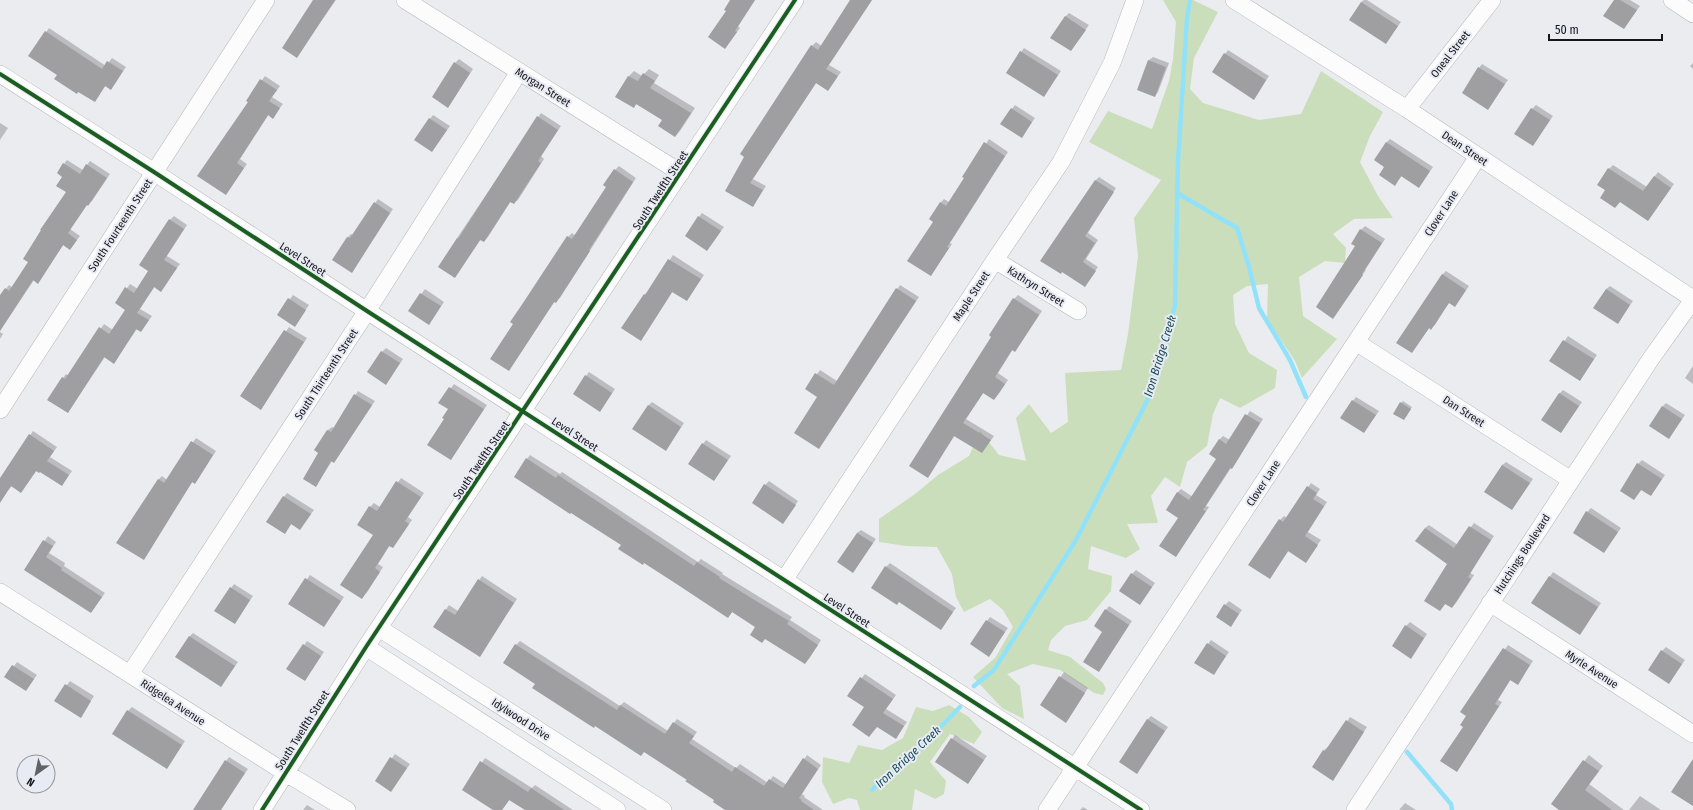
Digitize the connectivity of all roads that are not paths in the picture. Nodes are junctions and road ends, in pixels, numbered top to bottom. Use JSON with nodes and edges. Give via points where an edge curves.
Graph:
{"nodes":[{"id":1,"x":266,"y":0,"type":"edge"},
{"id":2,"x":405,"y":0,"type":"edge"},
{"id":3,"x":795,"y":0,"type":"edge"},
{"id":4,"x":1135,"y":0,"type":"edge"},
{"id":5,"x":1234,"y":0,"type":"edge"},
{"id":6,"x":1492,"y":0,"type":"edge"},
{"id":7,"x":1672,"y":0,"type":"edge"},
{"id":8,"x":1693,"y":14,"type":"edge"},
{"id":9,"x":519,"y":72,"type":"junction"},
{"id":10,"x":0,"y":74,"type":"edge"},
{"id":11,"x":1407,"y":109,"type":"junction"},
{"id":12,"x":1478,"y":157,"type":"junction"},
{"id":13,"x":154,"y":172,"type":"junction"},
{"id":14,"x":681,"y":173,"type":"junction"},
{"id":15,"x":995,"y":260,"type":"junction"},
{"id":16,"x":1693,"y":300,"type":"edge"},
{"id":17,"x":367,"y":311,"type":"junction"},
{"id":18,"x":1078,"y":311,"type":"dead end"},
{"id":19,"x":1356,"y":342,"type":"junction"},
{"id":20,"x":0,"y":410,"type":"edge"},
{"id":21,"x":524,"y":412,"type":"junction"},
{"id":22,"x":1571,"y":480,"type":"junction"},
{"id":23,"x":784,"y":580,"type":"junction"},
{"id":24,"x":0,"y":592,"type":"edge"},
{"id":25,"x":1490,"y":603,"type":"junction"},
{"id":26,"x":379,"y":628,"type":"junction"},
{"id":27,"x":366,"y":647,"type":"junction"},
{"id":28,"x":130,"y":674,"type":"junction"},
{"id":29,"x":1693,"y":734,"type":"edge"},
{"id":30,"x":1074,"y":768,"type":"junction"},
{"id":31,"x":286,"y":773,"type":"junction"},
{"id":32,"x":262,"y":810,"type":"edge"},
{"id":33,"x":347,"y":810,"type":"edge"},
{"id":34,"x":617,"y":810,"type":"edge"},
{"id":35,"x":663,"y":810,"type":"edge"},
{"id":36,"x":1047,"y":810,"type":"edge"},
{"id":37,"x":1141,"y":810,"type":"edge"},
{"id":38,"x":1355,"y":810,"type":"edge"}],
"edges":[{"from":1,"to":13,"type":"street","name":"South Fourteenth Street"},
{"from":2,"to":9,"type":"street","name":"Morgan Street"},
{"from":3,"to":14,"type":"street","name":"South Twelfth Street"},
{"from":4,"to":15,"type":"street","name":"Maple Street","via":[[1112,63],[1061,162]]},
{"from":5,"to":11,"type":"street","name":"Dean Street"},
{"from":6,"to":11,"type":"street","name":"Oneal Street"},
{"from":7,"to":8,"type":"street"},
{"from":9,"to":14,"type":"street","name":"Morgan Street"},
{"from":9,"to":17,"type":"street","name":"South Thirteenth Street"},
{"from":10,"to":13,"type":"street","name":"Level Street"},
{"from":11,"to":12,"type":"street","name":"Dean Street"},
{"from":12,"to":16,"type":"street","name":"Dean Street"},
{"from":12,"to":19,"type":"street","name":"Clover Lane"},
{"from":13,"to":17,"type":"street","name":"Level Street"},
{"from":13,"to":20,"type":"street","name":"South Fourteenth Street"},
{"from":14,"to":21,"type":"street","name":"South Twelfth Street"},
{"from":15,"to":18,"type":"street","name":"Kathryn Street"},
{"from":15,"to":23,"type":"street","name":"Maple Street"},
{"from":16,"to":22,"type":"street","name":"Hutchings Boulevard"},
{"from":17,"to":21,"type":"street","name":"Level Street"},
{"from":17,"to":28,"type":"street","name":"South Thirteenth Street"},
{"from":19,"to":22,"type":"street","name":"Dan Street"},
{"from":19,"to":30,"type":"street","name":"Clover Lane"},
{"from":21,"to":23,"type":"street","name":"Level Street"},
{"from":21,"to":26,"type":"street","name":"South Twelfth Street"},
{"from":22,"to":25,"type":"street","name":"Hutchings Boulevard"},
{"from":23,"to":30,"type":"street","name":"Level Street"},
{"from":24,"to":28,"type":"street","name":"Ridgelea Avenue"},
{"from":25,"to":29,"type":"street","name":"Myrle Avenue"},
{"from":25,"to":38,"type":"street","name":"Hutchings Boulevard"},
{"from":26,"to":27,"type":"street","name":"South Twelfth Street"},
{"from":26,"to":35,"type":"street","name":"Idylwood Drive"},
{"from":27,"to":31,"type":"street","name":"South Twelfth Street"},
{"from":27,"to":34,"type":"street"},
{"from":28,"to":31,"type":"street","name":"Ridgelea Avenue"},
{"from":30,"to":36,"type":"street","name":"Clover Lane"},
{"from":30,"to":37,"type":"street","name":"Level Street"},
{"from":31,"to":32,"type":"street","name":"South Twelfth Street"},
{"from":31,"to":33,"type":"street","name":"Ridgelea Avenue"}]}
